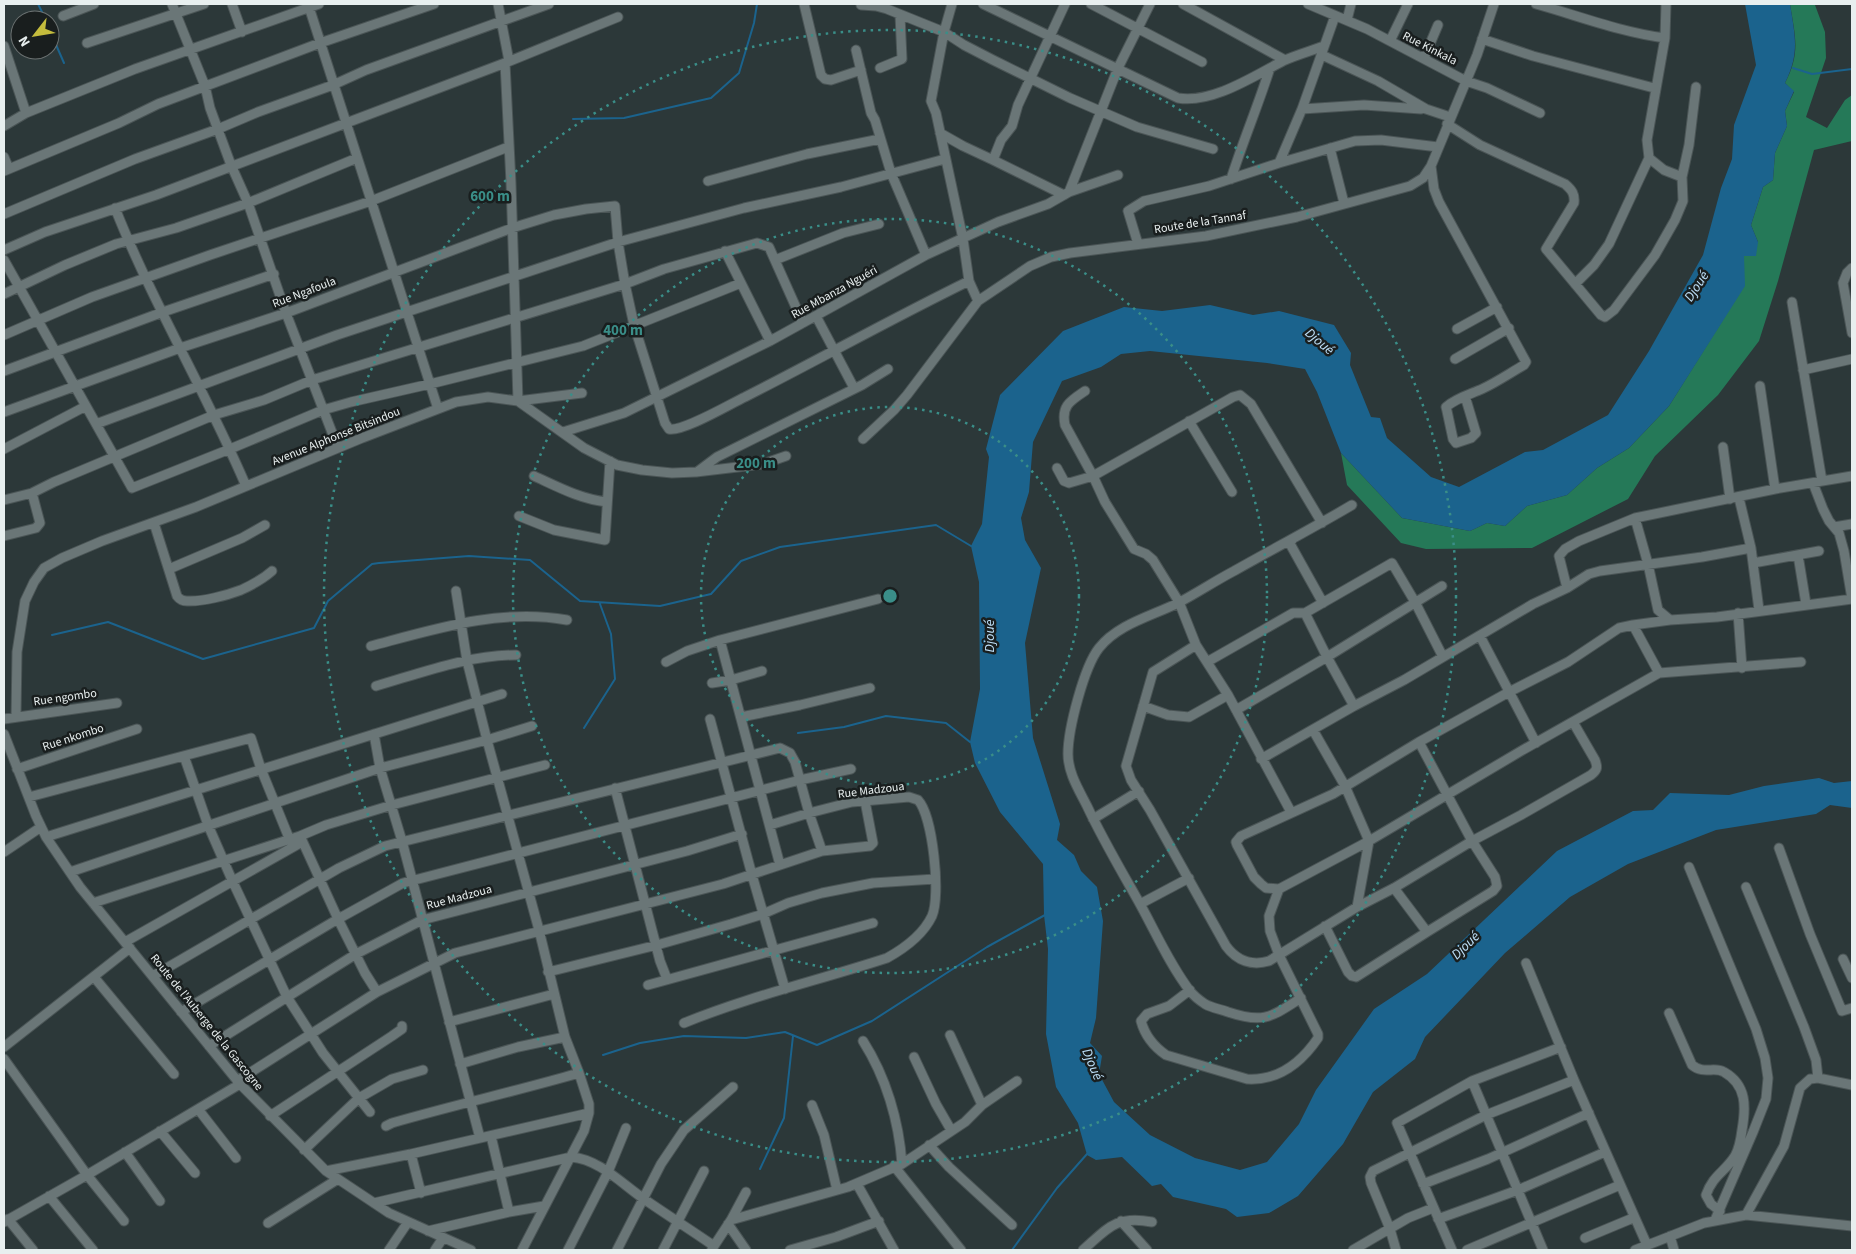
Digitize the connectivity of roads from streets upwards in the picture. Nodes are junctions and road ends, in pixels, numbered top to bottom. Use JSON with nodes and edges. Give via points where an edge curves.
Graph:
{"nodes":[{"id":1,"x":94,"y":4,"type":"edge"},
{"id":2,"x":172,"y":4,"type":"edge"},
{"id":3,"x":204,"y":4,"type":"edge"},
{"id":4,"x":232,"y":4,"type":"edge"},
{"id":5,"x":434,"y":4,"type":"edge"},
{"id":6,"x":498,"y":4,"type":"edge"},
{"id":7,"x":549,"y":4,"type":"edge"},
{"id":8,"x":804,"y":4,"type":"edge"},
{"id":9,"x":952,"y":4,"type":"edge"},
{"id":10,"x":983,"y":4,"type":"edge"},
{"id":11,"x":1065,"y":4,"type":"edge"},
{"id":12,"x":1091,"y":4,"type":"edge"},
{"id":13,"x":1150,"y":4,"type":"edge"},
{"id":14,"x":1183,"y":4,"type":"edge"},
{"id":15,"x":1308,"y":4,"type":"edge"},
{"id":16,"x":1351,"y":4,"type":"edge"},
{"id":17,"x":1408,"y":4,"type":"edge"},
{"id":18,"x":1494,"y":4,"type":"edge"},
{"id":19,"x":1536,"y":4,"type":"edge"},
{"id":20,"x":1666,"y":4,"type":"edge"},
{"id":21,"x":314,"y":5,"type":"edge"},
{"id":22,"x":861,"y":5,"type":"edge"},
{"id":23,"x":175,"y":14,"type":"junction"},
{"id":24,"x":900,"y":15,"type":"junction"},
{"id":25,"x":63,"y":16,"type":"dead end"},
{"id":26,"x":1335,"y":16,"type":"junction"},
{"id":27,"x":618,"y":17,"type":"dead end"},
{"id":28,"x":1347,"y":20,"type":"junction"},
{"id":29,"x":502,"y":22,"type":"junction"},
{"id":30,"x":1438,"y":25,"type":"dead end"},
{"id":31,"x":1138,"y":28,"type":"junction"},
{"id":32,"x":242,"y":32,"type":"junction"},
{"id":33,"x":944,"y":32,"type":"junction"},
{"id":34,"x":1050,"y":36,"type":"junction"},
{"id":35,"x":1665,"y":38,"type":"junction"},
{"id":36,"x":1482,"y":39,"type":"junction"},
{"id":37,"x":1390,"y":41,"type":"junction"},
{"id":38,"x":87,"y":43,"type":"dead end"},
{"id":39,"x":320,"y":43,"type":"junction"},
{"id":40,"x":4,"y":46,"type":"edge"},
{"id":41,"x":190,"y":50,"type":"junction"},
{"id":42,"x":856,"y":50,"type":"dead end"},
{"id":43,"x":1323,"y":50,"type":"junction"},
{"id":44,"x":1424,"y":58,"type":"junction"},
{"id":45,"x":1285,"y":60,"type":"junction"},
{"id":46,"x":507,"y":62,"type":"junction"},
{"id":47,"x":1202,"y":62,"type":"dead end"},
{"id":48,"x":880,"y":68,"type":"dead end"},
{"id":49,"x":1118,"y":68,"type":"junction"},
{"id":50,"x":1270,"y":68,"type":"junction"},
{"id":51,"x":861,"y":70,"type":"junction"},
{"id":52,"x":1031,"y":78,"type":"junction"},
{"id":53,"x":1466,"y":81,"type":"junction"},
{"id":54,"x":333,"y":85,"type":"junction"},
{"id":55,"x":205,"y":86,"type":"junction"},
{"id":56,"x":1696,"y":87,"type":"dead end"},
{"id":57,"x":1654,"y":88,"type":"junction"},
{"id":58,"x":1302,"y":109,"type":"junction"},
{"id":59,"x":1426,"y":109,"type":"junction"},
{"id":60,"x":1101,"y":111,"type":"junction"},
{"id":61,"x":26,"y":113,"type":"junction"},
{"id":62,"x":1540,"y":113,"type":"dead end"},
{"id":63,"x":1449,"y":120,"type":"junction"},
{"id":64,"x":345,"y":123,"type":"junction"},
{"id":65,"x":4,"y":126,"type":"edge"},
{"id":66,"x":218,"y":129,"type":"junction"},
{"id":67,"x":940,"y":133,"type":"junction"},
{"id":68,"x":880,"y":139,"type":"junction"},
{"id":69,"x":1438,"y":147,"type":"junction"},
{"id":70,"x":508,"y":148,"type":"junction"},
{"id":71,"x":1330,"y":148,"type":"junction"},
{"id":72,"x":1213,"y":150,"type":"dead end"},
{"id":73,"x":4,"y":156,"type":"edge"},
{"id":74,"x":357,"y":158,"type":"junction"},
{"id":75,"x":945,"y":158,"type":"junction"},
{"id":76,"x":1649,"y":158,"type":"junction"},
{"id":77,"x":993,"y":160,"type":"junction"},
{"id":78,"x":1279,"y":163,"type":"junction"},
{"id":79,"x":231,"y":165,"type":"junction"},
{"id":80,"x":1431,"y":166,"type":"junction"},
{"id":81,"x":6,"y":170,"type":"edge"},
{"id":82,"x":891,"y":174,"type":"junction"},
{"id":83,"x":1118,"y":175,"type":"dead end"},
{"id":84,"x":1682,"y":178,"type":"junction"},
{"id":85,"x":1231,"y":179,"type":"junction"},
{"id":86,"x":708,"y":181,"type":"dead end"},
{"id":87,"x":1066,"y":194,"type":"junction"},
{"id":88,"x":371,"y":201,"type":"junction"},
{"id":89,"x":248,"y":203,"type":"junction"},
{"id":90,"x":1344,"y":204,"type":"junction"},
{"id":91,"x":115,"y":208,"type":"junction"},
{"id":92,"x":4,"y":214,"type":"edge"},
{"id":93,"x":880,"y":224,"type":"dead end"},
{"id":94,"x":512,"y":228,"type":"junction"},
{"id":95,"x":261,"y":238,"type":"junction"},
{"id":96,"x":962,"y":239,"type":"junction"},
{"id":97,"x":128,"y":240,"type":"junction"},
{"id":98,"x":618,"y":242,"type":"junction"},
{"id":99,"x":1138,"y":244,"type":"junction"},
{"id":100,"x":4,"y":250,"type":"edge"},
{"id":101,"x":725,"y":251,"type":"junction"},
{"id":102,"x":926,"y":255,"type":"junction"},
{"id":103,"x":4,"y":260,"type":"edge"},
{"id":104,"x":775,"y":260,"type":"junction"},
{"id":105,"x":1852,"y":268,"type":"edge"},
{"id":106,"x":395,"y":273,"type":"junction"},
{"id":107,"x":274,"y":274,"type":"junction"},
{"id":108,"x":513,"y":276,"type":"junction"},
{"id":109,"x":146,"y":278,"type":"junction"},
{"id":110,"x":969,"y":281,"type":"junction"},
{"id":111,"x":741,"y":282,"type":"junction"},
{"id":112,"x":625,"y":284,"type":"junction"},
{"id":113,"x":1575,"y":284,"type":"junction"},
{"id":114,"x":20,"y":287,"type":"junction"},
{"id":115,"x":4,"y":294,"type":"edge"},
{"id":116,"x":978,"y":301,"type":"junction"},
{"id":117,"x":1792,"y":302,"type":"dead end"},
{"id":118,"x":1497,"y":306,"type":"junction"},
{"id":119,"x":407,"y":311,"type":"junction"},
{"id":120,"x":162,"y":312,"type":"junction"},
{"id":121,"x":286,"y":313,"type":"junction"},
{"id":122,"x":816,"y":316,"type":"junction"},
{"id":123,"x":515,"y":317,"type":"junction"},
{"id":124,"x":38,"y":320,"type":"junction"},
{"id":125,"x":803,"y":323,"type":"junction"},
{"id":126,"x":634,"y":325,"type":"junction"},
{"id":127,"x":1509,"y":328,"type":"junction"},
{"id":128,"x":1457,"y":329,"type":"dead end"},
{"id":129,"x":1852,"y":333,"type":"edge"},
{"id":130,"x":4,"y":335,"type":"edge"},
{"id":131,"x":770,"y":341,"type":"junction"},
{"id":132,"x":180,"y":348,"type":"junction"},
{"id":133,"x":419,"y":348,"type":"junction"},
{"id":134,"x":300,"y":349,"type":"junction"},
{"id":135,"x":56,"y":352,"type":"junction"},
{"id":136,"x":834,"y":352,"type":"junction"},
{"id":137,"x":1455,"y":359,"type":"dead end"},
{"id":138,"x":1852,"y":359,"type":"edge"},
{"id":139,"x":518,"y":363,"type":"junction"},
{"id":140,"x":888,"y":369,"type":"dead end"},
{"id":141,"x":1803,"y":370,"type":"junction"},
{"id":142,"x":4,"y":371,"type":"edge"},
{"id":143,"x":312,"y":380,"type":"junction"},
{"id":144,"x":430,"y":384,"type":"junction"},
{"id":145,"x":198,"y":385,"type":"junction"},
{"id":146,"x":75,"y":386,"type":"junction"},
{"id":147,"x":1760,"y":386,"type":"dead end"},
{"id":148,"x":854,"y":388,"type":"junction"},
{"id":149,"x":1085,"y":391,"type":"dead end"},
{"id":150,"x":582,"y":393,"type":"dead end"},
{"id":151,"x":1465,"y":396,"type":"junction"},
{"id":152,"x":657,"y":397,"type":"junction"},
{"id":153,"x":518,"y":401,"type":"junction"},
{"id":154,"x":86,"y":406,"type":"junction"},
{"id":155,"x":438,"y":409,"type":"junction"},
{"id":156,"x":323,"y":410,"type":"junction"},
{"id":157,"x":4,"y":412,"type":"edge"},
{"id":158,"x":214,"y":415,"type":"junction"},
{"id":159,"x":1188,"y":421,"type":"junction"},
{"id":160,"x":96,"y":424,"type":"junction"},
{"id":161,"x":563,"y":432,"type":"junction"},
{"id":162,"x":863,"y":439,"type":"dead end"},
{"id":163,"x":1723,"y":447,"type":"dead end"},
{"id":164,"x":338,"y":448,"type":"junction"},
{"id":165,"x":4,"y":449,"type":"edge"},
{"id":166,"x":230,"y":449,"type":"junction"},
{"id":167,"x":786,"y":456,"type":"dead end"},
{"id":168,"x":115,"y":457,"type":"junction"},
{"id":169,"x":610,"y":461,"type":"junction"},
{"id":170,"x":1057,"y":468,"type":"dead end"},
{"id":171,"x":696,"y":472,"type":"junction"},
{"id":172,"x":534,"y":476,"type":"dead end"},
{"id":173,"x":1093,"y":476,"type":"junction"},
{"id":174,"x":1852,"y":476,"type":"edge"},
{"id":175,"x":1818,"y":482,"type":"junction"},
{"id":176,"x":246,"y":486,"type":"junction"},
{"id":177,"x":1775,"y":489,"type":"junction"},
{"id":178,"x":1232,"y":492,"type":"dead end"},
{"id":179,"x":32,"y":493,"type":"junction"},
{"id":180,"x":1735,"y":498,"type":"junction"},
{"id":181,"x":4,"y":500,"type":"edge"},
{"id":182,"x":606,"y":502,"type":"junction"},
{"id":183,"x":1352,"y":505,"type":"dead end"},
{"id":184,"x":519,"y":516,"type":"dead end"},
{"id":185,"x":1635,"y":518,"type":"junction"},
{"id":186,"x":154,"y":523,"type":"junction"},
{"id":187,"x":1322,"y":523,"type":"junction"},
{"id":188,"x":1852,"y":524,"type":"edge"},
{"id":189,"x":265,"y":525,"type":"dead end"},
{"id":190,"x":1834,"y":527,"type":"junction"},
{"id":191,"x":4,"y":536,"type":"edge"},
{"id":192,"x":1292,"y":540,"type":"junction"},
{"id":193,"x":1750,"y":548,"type":"junction"},
{"id":194,"x":1819,"y":551,"type":"dead end"},
{"id":195,"x":1798,"y":555,"type":"junction"},
{"id":196,"x":1753,"y":563,"type":"junction"},
{"id":197,"x":1648,"y":564,"type":"junction"},
{"id":198,"x":169,"y":569,"type":"junction"},
{"id":199,"x":272,"y":571,"type":"dead end"},
{"id":200,"x":1849,"y":573,"type":"edge"},
{"id":201,"x":1442,"y":586,"type":"dead end"},
{"id":202,"x":1567,"y":588,"type":"junction"},
{"id":203,"x":456,"y":591,"type":"dead end"},
{"id":204,"x":878,"y":599,"type":"dead end"},
{"id":205,"x":1852,"y":599,"type":"edge"},
{"id":206,"x":1180,"y":602,"type":"junction"},
{"id":207,"x":1415,"y":602,"type":"junction"},
{"id":208,"x":1323,"y":603,"type":"junction"},
{"id":209,"x":1806,"y":604,"type":"junction"},
{"id":210,"x":1658,"y":610,"type":"junction"},
{"id":211,"x":1760,"y":610,"type":"junction"},
{"id":212,"x":1305,"y":613,"type":"junction"},
{"id":213,"x":1738,"y":613,"type":"junction"},
{"id":214,"x":567,"y":620,"type":"dead end"},
{"id":215,"x":1670,"y":620,"type":"junction"},
{"id":216,"x":461,"y":622,"type":"junction"},
{"id":217,"x":1651,"y":622,"type":"junction"},
{"id":218,"x":1632,"y":624,"type":"junction"},
{"id":219,"x":1480,"y":636,"type":"junction"},
{"id":220,"x":720,"y":640,"type":"junction"},
{"id":221,"x":1196,"y":645,"type":"junction"},
{"id":222,"x":371,"y":646,"type":"dead end"},
{"id":223,"x":516,"y":655,"type":"dead end"},
{"id":224,"x":1443,"y":656,"type":"junction"},
{"id":225,"x":1327,"y":657,"type":"junction"},
{"id":226,"x":467,"y":661,"type":"junction"},
{"id":227,"x":666,"y":662,"type":"dead end"},
{"id":228,"x":1207,"y":662,"type":"junction"},
{"id":229,"x":1801,"y":662,"type":"dead end"},
{"id":230,"x":1742,"y":668,"type":"junction"},
{"id":231,"x":762,"y":670,"type":"dead end"},
{"id":232,"x":1659,"y":674,"type":"junction"},
{"id":233,"x":731,"y":680,"type":"junction"},
{"id":234,"x":712,"y":683,"type":"dead end"},
{"id":235,"x":376,"y":686,"type":"dead end"},
{"id":236,"x":870,"y":688,"type":"dead end"},
{"id":237,"x":1508,"y":692,"type":"junction"},
{"id":238,"x":502,"y":694,"type":"dead end"},
{"id":239,"x":1228,"y":695,"type":"junction"},
{"id":240,"x":117,"y":702,"type":"dead end"},
{"id":241,"x":478,"y":702,"type":"junction"},
{"id":242,"x":1143,"y":706,"type":"junction"},
{"id":243,"x":1354,"y":706,"type":"junction"},
{"id":244,"x":1236,"y":710,"type":"junction"},
{"id":245,"x":16,"y":717,"type":"junction"},
{"id":246,"x":741,"y":717,"type":"junction"},
{"id":247,"x":4,"y":719,"type":"edge"},
{"id":248,"x":710,"y":719,"type":"dead end"},
{"id":249,"x":1573,"y":722,"type":"junction"},
{"id":250,"x":532,"y":726,"type":"dead end"},
{"id":251,"x":137,"y":729,"type":"dead end"},
{"id":252,"x":1313,"y":730,"type":"junction"},
{"id":253,"x":4,"y":734,"type":"edge"},
{"id":254,"x":374,"y":734,"type":"junction"},
{"id":255,"x":487,"y":740,"type":"junction"},
{"id":256,"x":1419,"y":742,"type":"junction"},
{"id":257,"x":1536,"y":743,"type":"junction"},
{"id":258,"x":751,"y":754,"type":"junction"},
{"id":259,"x":184,"y":756,"type":"junction"},
{"id":260,"x":1261,"y":759,"type":"junction"},
{"id":261,"x":722,"y":761,"type":"junction"},
{"id":262,"x":545,"y":765,"type":"dead end"},
{"id":263,"x":380,"y":768,"type":"junction"},
{"id":264,"x":18,"y":769,"type":"junction"},
{"id":265,"x":261,"y":769,"type":"junction"},
{"id":266,"x":851,"y":769,"type":"dead end"},
{"id":267,"x":498,"y":777,"type":"junction"},
{"id":268,"x":800,"y":780,"type":"junction"},
{"id":269,"x":1345,"y":786,"type":"junction"},
{"id":270,"x":615,"y":788,"type":"junction"},
{"id":271,"x":195,"y":790,"type":"junction"},
{"id":272,"x":760,"y":790,"type":"junction"},
{"id":273,"x":1139,"y":791,"type":"junction"},
{"id":274,"x":1446,"y":794,"type":"junction"},
{"id":275,"x":29,"y":797,"type":"junction"},
{"id":276,"x":732,"y":798,"type":"junction"},
{"id":277,"x":275,"y":802,"type":"junction"},
{"id":278,"x":865,"y":802,"type":"junction"},
{"id":279,"x":392,"y":805,"type":"junction"},
{"id":280,"x":1291,"y":812,"type":"junction"},
{"id":281,"x":809,"y":813,"type":"junction"},
{"id":282,"x":508,"y":816,"type":"junction"},
{"id":283,"x":1094,"y":820,"type":"junction"},
{"id":284,"x":208,"y":825,"type":"junction"},
{"id":285,"x":625,"y":825,"type":"junction"},
{"id":286,"x":770,"y":826,"type":"junction"},
{"id":287,"x":41,"y":827,"type":"junction"},
{"id":288,"x":742,"y":834,"type":"junction"},
{"id":289,"x":46,"y":837,"type":"junction"},
{"id":290,"x":289,"y":838,"type":"junction"},
{"id":291,"x":301,"y":839,"type":"junction"},
{"id":292,"x":402,"y":841,"type":"junction"},
{"id":293,"x":1369,"y":841,"type":"junction"},
{"id":294,"x":1472,"y":841,"type":"junction"},
{"id":295,"x":1779,"y":848,"type":"dead end"},
{"id":296,"x":822,"y":851,"type":"junction"},
{"id":297,"x":4,"y":852,"type":"edge"},
{"id":298,"x":518,"y":853,"type":"junction"},
{"id":299,"x":224,"y":860,"type":"junction"},
{"id":300,"x":634,"y":864,"type":"junction"},
{"id":301,"x":780,"y":865,"type":"junction"},
{"id":302,"x":1689,"y":867,"type":"dead end"},
{"id":303,"x":70,"y":872,"type":"junction"},
{"id":304,"x":752,"y":875,"type":"junction"},
{"id":305,"x":1189,"y":878,"type":"junction"},
{"id":306,"x":936,"y":879,"type":"junction"},
{"id":307,"x":232,"y":880,"type":"junction"},
{"id":308,"x":321,"y":880,"type":"junction"},
{"id":309,"x":412,"y":880,"type":"junction"},
{"id":310,"x":1746,"y":887,"type":"dead end"},
{"id":311,"x":1394,"y":888,"type":"junction"},
{"id":312,"x":1279,"y":889,"type":"junction"},
{"id":313,"x":528,"y":892,"type":"junction"},
{"id":314,"x":93,"y":903,"type":"junction"},
{"id":315,"x":647,"y":904,"type":"junction"},
{"id":316,"x":1140,"y":904,"type":"junction"},
{"id":317,"x":1357,"y":907,"type":"junction"},
{"id":318,"x":763,"y":914,"type":"junction"},
{"id":319,"x":338,"y":919,"type":"junction"},
{"id":320,"x":251,"y":920,"type":"junction"},
{"id":321,"x":422,"y":920,"type":"junction"},
{"id":322,"x":873,"y":923,"type":"dead end"},
{"id":323,"x":1325,"y":926,"type":"junction"},
{"id":324,"x":539,"y":930,"type":"junction"},
{"id":325,"x":1427,"y":932,"type":"junction"},
{"id":326,"x":127,"y":945,"type":"junction"},
{"id":327,"x":657,"y":945,"type":"junction"},
{"id":328,"x":773,"y":950,"type":"junction"},
{"id":329,"x":356,"y":954,"type":"junction"},
{"id":330,"x":1279,"y":955,"type":"junction"},
{"id":331,"x":269,"y":959,"type":"junction"},
{"id":332,"x":1842,"y":959,"type":"dead end"},
{"id":333,"x":1526,"y":963,"type":"dead end"},
{"id":334,"x":433,"y":964,"type":"junction"},
{"id":335,"x":548,"y":972,"type":"junction"},
{"id":336,"x":153,"y":976,"type":"junction"},
{"id":337,"x":94,"y":977,"type":"junction"},
{"id":338,"x":1852,"y":978,"type":"edge"},
{"id":339,"x":667,"y":979,"type":"junction"},
{"id":340,"x":648,"y":985,"type":"dead end"},
{"id":341,"x":785,"y":989,"type":"junction"},
{"id":342,"x":1190,"y":990,"type":"junction"},
{"id":343,"x":377,"y":992,"type":"junction"},
{"id":344,"x":554,"y":994,"type":"junction"},
{"id":345,"x":287,"y":997,"type":"junction"},
{"id":346,"x":1301,"y":998,"type":"junction"},
{"id":347,"x":1852,"y":1008,"type":"edge"},
{"id":348,"x":181,"y":1012,"type":"junction"},
{"id":349,"x":1669,"y":1013,"type":"dead end"},
{"id":350,"x":449,"y":1022,"type":"junction"},
{"id":351,"x":684,"y":1023,"type":"dead end"},
{"id":352,"x":402,"y":1026,"type":"dead end"},
{"id":353,"x":311,"y":1035,"type":"junction"},
{"id":354,"x":950,"y":1035,"type":"dead end"},
{"id":355,"x":565,"y":1036,"type":"junction"},
{"id":356,"x":862,"y":1041,"type":"dead end"},
{"id":357,"x":209,"y":1046,"type":"junction"},
{"id":358,"x":4,"y":1047,"type":"edge"},
{"id":359,"x":1560,"y":1047,"type":"junction"},
{"id":360,"x":914,"y":1056,"type":"dead end"},
{"id":361,"x":4,"y":1059,"type":"edge"},
{"id":362,"x":460,"y":1064,"type":"junction"},
{"id":363,"x":338,"y":1070,"type":"junction"},
{"id":364,"x":423,"y":1070,"type":"dead end"},
{"id":365,"x":579,"y":1073,"type":"junction"},
{"id":366,"x":174,"y":1074,"type":"dead end"},
{"id":367,"x":1818,"y":1078,"type":"junction"},
{"id":368,"x":1574,"y":1080,"type":"junction"},
{"id":369,"x":1017,"y":1081,"type":"dead end"},
{"id":370,"x":1472,"y":1081,"type":"junction"},
{"id":371,"x":238,"y":1082,"type":"junction"},
{"id":372,"x":1852,"y":1085,"type":"edge"},
{"id":373,"x":733,"y":1087,"type":"dead end"},
{"id":374,"x":359,"y":1098,"type":"junction"},
{"id":375,"x":470,"y":1102,"type":"junction"},
{"id":376,"x":982,"y":1105,"type":"junction"},
{"id":377,"x":812,"y":1106,"type":"dead end"},
{"id":378,"x":198,"y":1109,"type":"junction"},
{"id":379,"x":370,"y":1112,"type":"dead end"},
{"id":380,"x":589,"y":1114,"type":"junction"},
{"id":381,"x":1589,"y":1114,"type":"junction"},
{"id":382,"x":1486,"y":1115,"type":"junction"},
{"id":383,"x":270,"y":1116,"type":"junction"},
{"id":384,"x":386,"y":1126,"type":"dead end"},
{"id":385,"x":626,"y":1128,"type":"dead end"},
{"id":386,"x":951,"y":1130,"type":"junction"},
{"id":387,"x":160,"y":1131,"type":"junction"},
{"id":388,"x":491,"y":1136,"type":"junction"},
{"id":389,"x":480,"y":1138,"type":"junction"},
{"id":390,"x":929,"y":1145,"type":"junction"},
{"id":391,"x":304,"y":1150,"type":"junction"},
{"id":392,"x":125,"y":1152,"type":"junction"},
{"id":393,"x":1410,"y":1152,"type":"junction"},
{"id":394,"x":1605,"y":1152,"type":"junction"},
{"id":395,"x":1501,"y":1153,"type":"junction"},
{"id":396,"x":412,"y":1154,"type":"junction"},
{"id":397,"x":572,"y":1157,"type":"junction"},
{"id":398,"x":236,"y":1158,"type":"dead end"},
{"id":399,"x":898,"y":1165,"type":"junction"},
{"id":400,"x":326,"y":1171,"type":"junction"},
{"id":401,"x":704,"y":1171,"type":"dead end"},
{"id":402,"x":608,"y":1172,"type":"junction"},
{"id":403,"x":195,"y":1173,"type":"dead end"},
{"id":404,"x":87,"y":1175,"type":"junction"},
{"id":405,"x":500,"y":1175,"type":"junction"},
{"id":406,"x":338,"y":1179,"type":"junction"},
{"id":407,"x":857,"y":1184,"type":"junction"},
{"id":408,"x":1423,"y":1184,"type":"junction"},
{"id":409,"x":1620,"y":1185,"type":"junction"},
{"id":410,"x":837,"y":1190,"type":"junction"},
{"id":411,"x":1518,"y":1190,"type":"junction"},
{"id":412,"x":746,"y":1192,"type":"dead end"},
{"id":413,"x":421,"y":1193,"type":"junction"},
{"id":414,"x":49,"y":1196,"type":"junction"},
{"id":415,"x":643,"y":1198,"type":"junction"},
{"id":416,"x":160,"y":1201,"type":"dead end"},
{"id":417,"x":374,"y":1203,"type":"junction"},
{"id":418,"x":544,"y":1206,"type":"junction"},
{"id":419,"x":1433,"y":1208,"type":"junction"},
{"id":420,"x":1720,"y":1211,"type":"junction"},
{"id":421,"x":509,"y":1212,"type":"junction"},
{"id":422,"x":1746,"y":1215,"type":"junction"},
{"id":423,"x":1634,"y":1218,"type":"junction"},
{"id":424,"x":1438,"y":1219,"type":"junction"},
{"id":425,"x":6,"y":1220,"type":"edge"},
{"id":426,"x":1715,"y":1220,"type":"junction"},
{"id":427,"x":124,"y":1221,"type":"dead end"},
{"id":428,"x":878,"y":1221,"type":"junction"},
{"id":429,"x":1121,"y":1221,"type":"junction"},
{"id":430,"x":408,"y":1222,"type":"junction"},
{"id":431,"x":678,"y":1222,"type":"junction"},
{"id":432,"x":730,"y":1222,"type":"junction"},
{"id":433,"x":1152,"y":1222,"type":"dead end"},
{"id":434,"x":268,"y":1223,"type":"dead end"},
{"id":435,"x":1532,"y":1223,"type":"junction"},
{"id":436,"x":1012,"y":1225,"type":"dead end"},
{"id":437,"x":1852,"y":1226,"type":"edge"},
{"id":438,"x":1390,"y":1229,"type":"junction"},
{"id":439,"x":428,"y":1231,"type":"junction"},
{"id":440,"x":1670,"y":1236,"type":"junction"},
{"id":441,"x":443,"y":1238,"type":"junction"},
{"id":442,"x":1585,"y":1238,"type":"dead end"},
{"id":443,"x":1646,"y":1245,"type":"junction"},
{"id":444,"x":713,"y":1248,"type":"edge"},
{"id":445,"x":33,"y":1250,"type":"edge"},
{"id":446,"x":92,"y":1250,"type":"edge"},
{"id":447,"x":389,"y":1250,"type":"edge"},
{"id":448,"x":435,"y":1250,"type":"edge"},
{"id":449,"x":471,"y":1250,"type":"edge"},
{"id":450,"x":522,"y":1250,"type":"edge"},
{"id":451,"x":568,"y":1250,"type":"edge"},
{"id":452,"x":616,"y":1250,"type":"edge"},
{"id":453,"x":663,"y":1250,"type":"edge"},
{"id":454,"x":746,"y":1250,"type":"edge"},
{"id":455,"x":790,"y":1250,"type":"edge"},
{"id":456,"x":894,"y":1250,"type":"edge"},
{"id":457,"x":961,"y":1250,"type":"edge"},
{"id":458,"x":1083,"y":1250,"type":"edge"},
{"id":459,"x":1147,"y":1250,"type":"edge"},
{"id":460,"x":1353,"y":1250,"type":"edge"},
{"id":461,"x":1396,"y":1250,"type":"edge"},
{"id":462,"x":1452,"y":1250,"type":"edge"},
{"id":463,"x":1467,"y":1250,"type":"edge"},
{"id":464,"x":1543,"y":1250,"type":"edge"},
{"id":465,"x":1635,"y":1250,"type":"edge"},
{"id":466,"x":1674,"y":1250,"type":"edge"}],
"edges":[{"from":1,"to":25,"type":"street"},
{"from":2,"to":23,"type":"street"},
{"from":3,"to":23,"type":"street"},
{"from":4,"to":32,"type":"street"},
{"from":5,"to":39,"type":"street"},
{"from":6,"to":29,"type":"street"},
{"from":7,"to":29,"type":"street"},
{"from":8,"to":51,"type":"street","via":[[821,75],[831,80]]},
{"from":9,"to":33,"type":"street"},
{"from":10,"to":34,"type":"street"},
{"from":11,"to":34,"type":"street"},
{"from":12,"to":31,"type":"street"},
{"from":13,"to":31,"type":"street"},
{"from":14,"to":45,"type":"street"},
{"from":15,"to":26,"type":"street","name":"Rue Kinkala"},
{"from":16,"to":28,"type":"street"},
{"from":17,"to":37,"type":"street"},
{"from":18,"to":36,"type":"street","name":"Route de la Tannaf"},
{"from":19,"to":35,"type":"street","via":[[1607,26]]},
{"from":20,"to":35,"type":"street"},
{"from":21,"to":32,"type":"street"},
{"from":21,"to":39,"type":"street"},
{"from":22,"to":24,"type":"street","via":[[876,6]]},
{"from":23,"to":38,"type":"street"},
{"from":23,"to":41,"type":"street"},
{"from":24,"to":33,"type":"street"},
{"from":24,"to":48,"type":"street","via":[[902,59]]},
{"from":26,"to":28,"type":"street","name":"Rue Kinkala"},
{"from":26,"to":43,"type":"street"},
{"from":27,"to":46,"type":"street"},
{"from":28,"to":37,"type":"street","name":"Rue Kinkala"},
{"from":29,"to":46,"type":"street"},
{"from":29,"to":54,"type":"street","via":[[366,70]]},
{"from":30,"to":44,"type":"street"},
{"from":31,"to":47,"type":"street"},
{"from":31,"to":49,"type":"street"},
{"from":32,"to":41,"type":"street"},
{"from":33,"to":52,"type":"street"},
{"from":33,"to":67,"type":"street","via":[[931,100]]},
{"from":34,"to":49,"type":"street"},
{"from":34,"to":52,"type":"street"},
{"from":35,"to":57,"type":"street"},
{"from":36,"to":53,"type":"street","name":"Route de la Tannaf"},
{"from":36,"to":57,"type":"street"},
{"from":37,"to":44,"type":"street","name":"Rue Kinkala"},
{"from":39,"to":54,"type":"street"},
{"from":39,"to":55,"type":"street"},
{"from":40,"to":61,"type":"street"},
{"from":41,"to":55,"type":"street"},
{"from":41,"to":61,"type":"street"},
{"from":42,"to":51,"type":"street"},
{"from":43,"to":45,"type":"street"},
{"from":43,"to":58,"type":"street"},
{"from":43,"to":59,"type":"street"},
{"from":44,"to":53,"type":"street","name":"Rue Kinkala"},
{"from":45,"to":50,"type":"street"},
{"from":46,"to":64,"type":"street"},
{"from":46,"to":70,"type":"street"},
{"from":49,"to":50,"type":"street","via":[[1178,98],[1189,100],[1217,93]]},
{"from":49,"to":60,"type":"street"},
{"from":50,"to":85,"type":"street"},
{"from":51,"to":68,"type":"street"},
{"from":52,"to":60,"type":"street"},
{"from":52,"to":77,"type":"street","via":[[1012,126],[1001,140]]},
{"from":53,"to":62,"type":"street","name":"Rue Kinkala"},
{"from":53,"to":63,"type":"street","name":"Route de la Tannaf"},
{"from":54,"to":64,"type":"street"},
{"from":54,"to":66,"type":"street"},
{"from":55,"to":66,"type":"street"},
{"from":55,"to":81,"type":"street"},
{"from":56,"to":84,"type":"street"},
{"from":57,"to":76,"type":"street","via":[[1646,140]]},
{"from":58,"to":59,"type":"street","via":[[1364,105]]},
{"from":58,"to":78,"type":"street"},
{"from":59,"to":63,"type":"street"},
{"from":60,"to":72,"type":"street","via":[[1137,127]]},
{"from":60,"to":87,"type":"street"},
{"from":61,"to":65,"type":"street"},
{"from":63,"to":69,"type":"street","name":"Route de la Tannaf"},
{"from":63,"to":113,"type":"street","via":[[1480,144],[1572,190],[1574,203],[1546,249]]},
{"from":64,"to":74,"type":"street"},
{"from":64,"to":79,"type":"street"},
{"from":66,"to":79,"type":"street"},
{"from":66,"to":92,"type":"street","via":[[127,162]]},
{"from":67,"to":75,"type":"street"},
{"from":67,"to":77,"type":"street"},
{"from":68,"to":82,"type":"street"},
{"from":68,"to":86,"type":"street","via":[[808,154]]},
{"from":69,"to":71,"type":"street","via":[[1381,140],[1355,141]]},
{"from":69,"to":80,"type":"street","name":"Route de la Tannaf"},
{"from":70,"to":88,"type":"street"},
{"from":70,"to":94,"type":"street"},
{"from":71,"to":78,"type":"street"},
{"from":71,"to":90,"type":"street"},
{"from":73,"to":81,"type":"street"},
{"from":74,"to":88,"type":"street"},
{"from":74,"to":89,"type":"street"},
{"from":75,"to":82,"type":"street"},
{"from":75,"to":96,"type":"street"},
{"from":76,"to":84,"type":"street"},
{"from":76,"to":113,"type":"street","via":[[1609,244]]},
{"from":77,"to":87,"type":"street"},
{"from":78,"to":85,"type":"street"},
{"from":79,"to":89,"type":"street"},
{"from":79,"to":91,"type":"street"},
{"from":80,"to":90,"type":"street","name":"Route de la Tannaf","via":[[1423,178],[1410,186]]},
{"from":80,"to":118,"type":"street","via":[[1439,202]]},
{"from":82,"to":98,"type":"street","via":[[744,208]]},
{"from":82,"to":102,"type":"street"},
{"from":83,"to":87,"type":"street","name":"Rue Mbanza Nguéri"},
{"from":84,"to":113,"type":"street","via":[[1683,201],[1676,220],[1655,255],[1610,315],[1601,315]]},
{"from":85,"to":99,"type":"street","via":[[1144,201],[1128,211]]},
{"from":87,"to":96,"type":"street","name":"Rue Mbanza Nguéri"},
{"from":88,"to":95,"type":"street"},
{"from":88,"to":106,"type":"street"},
{"from":89,"to":95,"type":"street"},
{"from":89,"to":97,"type":"street","via":[[176,228]]},
{"from":90,"to":99,"type":"street","name":"Route de la Tannaf","via":[[1206,236]]},
{"from":91,"to":97,"type":"street"},
{"from":91,"to":100,"type":"street"},
{"from":93,"to":104,"type":"street","via":[[843,233]]},
{"from":94,"to":98,"type":"street","name":"Rue Ngafoula","via":[[554,215],[615,206]]},
{"from":94,"to":106,"type":"street","name":"Rue Ngafoula"},
{"from":94,"to":108,"type":"street"},
{"from":95,"to":107,"type":"street"},
{"from":95,"to":109,"type":"street"},
{"from":96,"to":102,"type":"street","name":"Rue Mbanza Nguéri"},
{"from":96,"to":110,"type":"street"},
{"from":97,"to":109,"type":"street"},
{"from":97,"to":114,"type":"street"},
{"from":98,"to":108,"type":"street"},
{"from":98,"to":112,"type":"street"},
{"from":99,"to":116,"type":"street","name":"Route de la Tannaf","via":[[1052,257],[1030,266]]},
{"from":101,"to":104,"type":"street","via":[[764,244],[770,247]]},
{"from":101,"to":111,"type":"street"},
{"from":101,"to":112,"type":"street"},
{"from":102,"to":122,"type":"street","name":"Rue Mbanza Nguéri"},
{"from":103,"to":114,"type":"street"},
{"from":104,"to":125,"type":"street"},
{"from":105,"to":129,"type":"street","via":[[1843,283]]},
{"from":106,"to":119,"type":"street"},
{"from":106,"to":121,"type":"street","name":"Rue Ngafoula"},
{"from":107,"to":120,"type":"street"},
{"from":107,"to":121,"type":"street"},
{"from":108,"to":119,"type":"street"},
{"from":108,"to":123,"type":"street"},
{"from":109,"to":120,"type":"street"},
{"from":109,"to":124,"type":"street"},
{"from":110,"to":116,"type":"street"},
{"from":110,"to":136,"type":"street"},
{"from":111,"to":126,"type":"street"},
{"from":111,"to":131,"type":"street"},
{"from":112,"to":123,"type":"street"},
{"from":112,"to":126,"type":"street"},
{"from":114,"to":115,"type":"street"},
{"from":114,"to":124,"type":"street"},
{"from":116,"to":162,"type":"street","name":"Route de la Tannaf","via":[[907,395]]},
{"from":117,"to":141,"type":"street"},
{"from":118,"to":127,"type":"street"},
{"from":118,"to":128,"type":"street"},
{"from":119,"to":133,"type":"street"},
{"from":119,"to":134,"type":"street"},
{"from":120,"to":132,"type":"street"},
{"from":120,"to":135,"type":"street"},
{"from":121,"to":132,"type":"street","name":"Rue Ngafoula"},
{"from":121,"to":134,"type":"street"},
{"from":122,"to":125,"type":"street","name":"Rue Mbanza Nguéri"},
{"from":122,"to":136,"type":"street"},
{"from":123,"to":133,"type":"street"},
{"from":123,"to":139,"type":"street"},
{"from":124,"to":130,"type":"street"},
{"from":124,"to":135,"type":"street"},
{"from":125,"to":131,"type":"street","name":"Rue Mbanza Nguéri"},
{"from":126,"to":139,"type":"street","via":[[583,346]]},
{"from":126,"to":152,"type":"street"},
{"from":127,"to":137,"type":"street"},
{"from":127,"to":151,"type":"street","via":[[1526,362]]},
{"from":131,"to":152,"type":"street","name":"Rue Mbanza Nguéri"},
{"from":132,"to":145,"type":"street"},
{"from":132,"to":146,"type":"street","name":"Rue Ngafoula"},
{"from":133,"to":143,"type":"street"},
{"from":133,"to":144,"type":"street"},
{"from":134,"to":143,"type":"street"},
{"from":134,"to":145,"type":"street"},
{"from":135,"to":142,"type":"street"},
{"from":135,"to":146,"type":"street"},
{"from":136,"to":148,"type":"street"},
{"from":136,"to":152,"type":"street","via":[[674,430],[665,423]]},
{"from":138,"to":141,"type":"street"},
{"from":139,"to":144,"type":"street"},
{"from":139,"to":153,"type":"street"},
{"from":140,"to":148,"type":"street"},
{"from":141,"to":175,"type":"street"},
{"from":143,"to":156,"type":"street"},
{"from":143,"to":158,"type":"street","via":[[264,400]]},
{"from":144,"to":155,"type":"street"},
{"from":144,"to":156,"type":"street"},
{"from":145,"to":158,"type":"street"},
{"from":145,"to":160,"type":"street"},
{"from":146,"to":154,"type":"street"},
{"from":146,"to":157,"type":"street","name":"Rue Ngafoula"},
{"from":147,"to":177,"type":"street"},
{"from":148,"to":171,"type":"street","via":[[717,457]]},
{"from":149,"to":173,"type":"street","via":[[1065,407],[1063,415]]},
{"from":150,"to":153,"type":"street"},
{"from":151,"to":151,"type":"street","via":[[1446,407],[1456,442],[1476,434]]},
{"from":152,"to":161,"type":"street","name":"Rue Mbanza Nguéri","via":[[624,413]]},
{"from":153,"to":155,"type":"street","name":"Avenue Alphonse Bitsindou","via":[[475,398]]},
{"from":153,"to":161,"type":"street","name":"Avenue Alphonse Bitsindou"},
{"from":154,"to":160,"type":"street"},
{"from":154,"to":165,"type":"street"},
{"from":155,"to":164,"type":"street","name":"Avenue Alphonse Bitsindou"},
{"from":156,"to":164,"type":"street"},
{"from":156,"to":166,"type":"street"},
{"from":158,"to":166,"type":"street"},
{"from":158,"to":168,"type":"street"},
{"from":159,"to":173,"type":"street"},
{"from":159,"to":178,"type":"street"},
{"from":159,"to":187,"type":"street","via":[[1233,397],[1244,397]]},
{"from":160,"to":168,"type":"street"},
{"from":161,"to":169,"type":"street","name":"Avenue Alphonse Bitsindou","via":[[584,448]]},
{"from":163,"to":180,"type":"street"},
{"from":164,"to":176,"type":"street","name":"Avenue Alphonse Bitsindou"},
{"from":166,"to":168,"type":"street","via":[[132,488]]},
{"from":166,"to":176,"type":"street"},
{"from":167,"to":171,"type":"street","name":"Avenue Alphonse Bitsindou","via":[[763,464]]},
{"from":168,"to":179,"type":"street"},
{"from":169,"to":171,"type":"street","name":"Avenue Alphonse Bitsindou","via":[[642,470]]},
{"from":169,"to":182,"type":"street"},
{"from":170,"to":173,"type":"street","via":[[1064,481],[1069,483]]},
{"from":172,"to":182,"type":"street","via":[[572,494]]},
{"from":173,"to":206,"type":"street","via":[[1134,549],[1153,560]]},
{"from":174,"to":175,"type":"street"},
{"from":175,"to":177,"type":"street"},
{"from":175,"to":190,"type":"street","via":[[1823,509]]},
{"from":176,"to":186,"type":"street","name":"Avenue Alphonse Bitsindou"},
{"from":177,"to":180,"type":"street"},
{"from":179,"to":181,"type":"street"},
{"from":179,"to":191,"type":"street","via":[[40,523],[36,528]]},
{"from":180,"to":185,"type":"street"},
{"from":180,"to":193,"type":"street"},
{"from":182,"to":184,"type":"street","via":[[605,540],[554,530]]},
{"from":183,"to":187,"type":"street"},
{"from":185,"to":197,"type":"street"},
{"from":185,"to":202,"type":"street","via":[[1565,549],[1559,556]]},
{"from":186,"to":198,"type":"street"},
{"from":186,"to":245,"type":"street","name":"Avenue Alphonse Bitsindou","via":[[62,558],[44,568],[34,582],[25,602],[16,652]]},
{"from":187,"to":192,"type":"street"},
{"from":188,"to":190,"type":"street"},
{"from":189,"to":198,"type":"street"},
{"from":190,"to":200,"type":"street","via":[[1839,533]]},
{"from":192,"to":206,"type":"street"},
{"from":192,"to":208,"type":"street","via":[[1289,542]]},
{"from":193,"to":196,"type":"street"},
{"from":193,"to":197,"type":"street"},
{"from":194,"to":195,"type":"street"},
{"from":195,"to":196,"type":"street"},
{"from":195,"to":209,"type":"street"},
{"from":196,"to":211,"type":"street"},
{"from":197,"to":202,"type":"street","via":[[1590,574]]},
{"from":197,"to":210,"type":"street"},
{"from":198,"to":199,"type":"street","via":[[177,596],[186,601],[240,590]]},
{"from":200,"to":205,"type":"street"},
{"from":201,"to":207,"type":"street"},
{"from":202,"to":219,"type":"street"},
{"from":203,"to":216,"type":"street"},
{"from":204,"to":220,"type":"street"},
{"from":205,"to":209,"type":"street"},
{"from":206,"to":221,"type":"street"},
{"from":206,"to":283,"type":"street","via":[[1124,628],[1099,647],[1091,660],[1078,699],[1068,754],[1076,785]]},
{"from":207,"to":208,"type":"street","via":[[1392,563]]},
{"from":207,"to":224,"type":"street"},
{"from":207,"to":225,"type":"street"},
{"from":208,"to":212,"type":"street"},
{"from":209,"to":211,"type":"street"},
{"from":210,"to":215,"type":"street"},
{"from":210,"to":217,"type":"street"},
{"from":211,"to":213,"type":"street"},
{"from":212,"to":225,"type":"street"},
{"from":212,"to":228,"type":"street","via":[[1293,613]]},
{"from":213,"to":215,"type":"street"},
{"from":213,"to":230,"type":"street"},
{"from":214,"to":216,"type":"street","via":[[519,616]]},
{"from":215,"to":217,"type":"street"},
{"from":216,"to":222,"type":"street"},
{"from":216,"to":226,"type":"street"},
{"from":217,"to":218,"type":"street"},
{"from":218,"to":232,"type":"street"},
{"from":218,"to":237,"type":"street","via":[[1619,628],[1568,662]]},
{"from":219,"to":224,"type":"street"},
{"from":219,"to":237,"type":"street"},
{"from":220,"to":227,"type":"street"},
{"from":220,"to":233,"type":"street"},
{"from":221,"to":228,"type":"street"},
{"from":221,"to":242,"type":"street","via":[[1153,672]]},
{"from":223,"to":226,"type":"street"},
{"from":224,"to":243,"type":"street"},
{"from":225,"to":243,"type":"street"},
{"from":225,"to":244,"type":"street"},
{"from":226,"to":235,"type":"street"},
{"from":226,"to":241,"type":"street"},
{"from":228,"to":239,"type":"street"},
{"from":229,"to":230,"type":"street"},
{"from":230,"to":232,"type":"street"},
{"from":231,"to":233,"type":"street"},
{"from":232,"to":249,"type":"street"},
{"from":233,"to":234,"type":"street"},
{"from":233,"to":246,"type":"street"},
{"from":236,"to":246,"type":"street"},
{"from":237,"to":256,"type":"street"},
{"from":237,"to":257,"type":"street"},
{"from":238,"to":241,"type":"street"},
{"from":239,"to":242,"type":"street","via":[[1190,717],[1168,715]]},
{"from":239,"to":244,"type":"street"},
{"from":240,"to":245,"type":"street","name":"Rue ngombo"},
{"from":241,"to":254,"type":"street"},
{"from":241,"to":255,"type":"street"},
{"from":242,"to":273,"type":"street","via":[[1126,766],[1130,780]]},
{"from":243,"to":252,"type":"street"},
{"from":244,"to":260,"type":"street"},
{"from":245,"to":247,"type":"street","name":"Rue ngombo"},
{"from":246,"to":258,"type":"street"},
{"from":248,"to":261,"type":"street"},
{"from":249,"to":257,"type":"street"},
{"from":249,"to":294,"type":"street","via":[[1595,760],[1596,771]]},
{"from":250,"to":255,"type":"street"},
{"from":251,"to":264,"type":"street","name":"Rue nkombo"},
{"from":252,"to":260,"type":"street"},
{"from":252,"to":269,"type":"street"},
{"from":253,"to":264,"type":"street","name":"Route de l'Auberge de la Gascogne"},
{"from":254,"to":263,"type":"street"},
{"from":254,"to":265,"type":"street"},
{"from":255,"to":263,"type":"street"},
{"from":255,"to":267,"type":"street"},
{"from":256,"to":269,"type":"street"},
{"from":256,"to":274,"type":"street"},
{"from":257,"to":274,"type":"street"},
{"from":258,"to":261,"type":"street"},
{"from":258,"to":268,"type":"street","via":[[780,748],[787,750],[795,762]]},
{"from":258,"to":272,"type":"street"},
{"from":259,"to":265,"type":"street","via":[[252,738]]},
{"from":259,"to":271,"type":"street"},
{"from":259,"to":275,"type":"street"},
{"from":260,"to":280,"type":"street"},
{"from":261,"to":270,"type":"street"},
{"from":261,"to":276,"type":"street"},
{"from":262,"to":267,"type":"street"},
{"from":263,"to":277,"type":"street"},
{"from":263,"to":279,"type":"street"},
{"from":264,"to":275,"type":"street","name":"Route de l'Auberge de la Gascogne"},
{"from":265,"to":271,"type":"street"},
{"from":265,"to":277,"type":"street"},
{"from":266,"to":268,"type":"street"},
{"from":267,"to":279,"type":"street"},
{"from":267,"to":282,"type":"street"},
{"from":268,"to":272,"type":"street"},
{"from":268,"to":281,"type":"street"},
{"from":269,"to":280,"type":"street"},
{"from":269,"to":293,"type":"street"},
{"from":270,"to":282,"type":"street"},
{"from":270,"to":285,"type":"street"},
{"from":271,"to":284,"type":"street"},
{"from":271,"to":289,"type":"street"},
{"from":272,"to":276,"type":"street"},
{"from":272,"to":286,"type":"street"},
{"from":273,"to":283,"type":"street"},
{"from":273,"to":305,"type":"street"},
{"from":274,"to":293,"type":"street"},
{"from":274,"to":294,"type":"street"},
{"from":275,"to":287,"type":"street","name":"Route de l'Auberge de la Gascogne"},
{"from":276,"to":285,"type":"street"},
{"from":276,"to":288,"type":"street"},
{"from":277,"to":284,"type":"street"},
{"from":277,"to":290,"type":"street"},
{"from":278,"to":281,"type":"street","name":"Rue Madzoua","via":[[852,802]]},
{"from":278,"to":296,"type":"street","via":[[872,846]]},
{"from":278,"to":306,"type":"street","name":"Rue Madzoua","via":[[909,797],[918,800],[928,824]]},
{"from":279,"to":291,"type":"street","via":[[326,825]]},
{"from":279,"to":292,"type":"street"},
{"from":280,"to":312,"type":"street","via":[[1240,836],[1236,842],[1254,877],[1266,888]]},
{"from":281,"to":286,"type":"street","name":"Rue Madzoua"},
{"from":281,"to":296,"type":"street"},
{"from":282,"to":292,"type":"street"},
{"from":282,"to":298,"type":"street"},
{"from":283,"to":316,"type":"street"},
{"from":284,"to":299,"type":"street"},
{"from":284,"to":303,"type":"street"},
{"from":285,"to":298,"type":"street"},
{"from":285,"to":300,"type":"street"},
{"from":286,"to":301,"type":"street"},
{"from":287,"to":289,"type":"street","name":"Route de l'Auberge de la Gascogne"},
{"from":287,"to":297,"type":"street"},
{"from":288,"to":300,"type":"street","name":"Rue Madzoua"},
{"from":288,"to":304,"type":"street"},
{"from":289,"to":303,"type":"street","name":"Route de l'Auberge de la Gascogne"},
{"from":290,"to":291,"type":"street"},
{"from":290,"to":299,"type":"street"},
{"from":291,"to":307,"type":"street"},
{"from":291,"to":308,"type":"street"},
{"from":292,"to":308,"type":"street","via":[[365,855]]},
{"from":292,"to":309,"type":"street"},
{"from":293,"to":312,"type":"street"},
{"from":293,"to":317,"type":"street"},
{"from":294,"to":311,"type":"street"},
{"from":294,"to":325,"type":"street","via":[[1495,877],[1497,886]]},
{"from":295,"to":347,"type":"street","via":[[1842,1011]]},
{"from":296,"to":301,"type":"street"},
{"from":298,"to":309,"type":"street"},
{"from":298,"to":313,"type":"street"},
{"from":299,"to":307,"type":"street"},
{"from":299,"to":314,"type":"street"},
{"from":300,"to":313,"type":"street","name":"Rue Madzoua"},
{"from":300,"to":315,"type":"street"},
{"from":301,"to":304,"type":"street"},
{"from":302,"to":420,"type":"street","via":[[1756,1029],[1768,1078],[1766,1099]]},
{"from":303,"to":314,"type":"street","name":"Route de l'Auberge de la Gascogne"},
{"from":304,"to":315,"type":"street"},
{"from":304,"to":318,"type":"street"},
{"from":305,"to":316,"type":"street"},
{"from":305,"to":330,"type":"street","via":[[1235,957],[1249,963],[1261,963]]},
{"from":306,"to":318,"type":"street","via":[[873,883],[822,893]]},
{"from":306,"to":341,"type":"street","via":[[932,916],[920,933],[901,950],[887,958]]},
{"from":307,"to":320,"type":"street"},
{"from":307,"to":326,"type":"street"},
{"from":308,"to":319,"type":"street"},
{"from":308,"to":320,"type":"street"},
{"from":309,"to":319,"type":"street"},
{"from":309,"to":321,"type":"street"},
{"from":310,"to":367,"type":"street","via":[[1801,1019],[1816,1060]]},
{"from":311,"to":317,"type":"street"},
{"from":311,"to":325,"type":"street"},
{"from":312,"to":330,"type":"street","via":[[1268,924]]},
{"from":313,"to":321,"type":"street","name":"Rue Madzoua"},
{"from":313,"to":324,"type":"street"},
{"from":314,"to":326,"type":"street","name":"Route de l'Auberge de la Gascogne"},
{"from":315,"to":324,"type":"street"},
{"from":315,"to":327,"type":"street"},
{"from":316,"to":342,"type":"street"},
{"from":317,"to":323,"type":"street"},
{"from":318,"to":327,"type":"street"},
{"from":318,"to":328,"type":"street"},
{"from":319,"to":329,"type":"street"},
{"from":319,"to":331,"type":"street"},
{"from":320,"to":331,"type":"street"},
{"from":320,"to":336,"type":"street"},
{"from":321,"to":329,"type":"street","name":"Rue Madzoua"},
{"from":321,"to":334,"type":"street"},
{"from":322,"to":328,"type":"street"},
{"from":323,"to":325,"type":"street","via":[[1348,972],[1356,977]]},
{"from":323,"to":330,"type":"street"},
{"from":324,"to":334,"type":"street","via":[[455,953]]},
{"from":324,"to":335,"type":"street"},
{"from":326,"to":336,"type":"street","name":"Route de l'Auberge de la Gascogne"},
{"from":326,"to":337,"type":"street"},
{"from":327,"to":335,"type":"street"},
{"from":327,"to":339,"type":"street"},
{"from":328,"to":339,"type":"street"},
{"from":328,"to":341,"type":"street"},
{"from":329,"to":343,"type":"street"},
{"from":329,"to":345,"type":"street","name":"Rue Madzoua"},
{"from":330,"to":346,"type":"street"},
{"from":331,"to":345,"type":"street"},
{"from":331,"to":348,"type":"street"},
{"from":332,"to":338,"type":"street"},
{"from":333,"to":359,"type":"street"},
{"from":334,"to":343,"type":"street"},
{"from":334,"to":350,"type":"street"},
{"from":335,"to":344,"type":"street"},
{"from":336,"to":348,"type":"street","name":"Route de l'Auberge de la Gascogne"},
{"from":337,"to":358,"type":"street"},
{"from":337,"to":366,"type":"street"},
{"from":339,"to":340,"type":"street"},
{"from":341,"to":351,"type":"street","via":[[723,1007]]},
{"from":342,"to":346,"type":"street","via":[[1207,1005],[1256,1019],[1267,1018]]},
{"from":342,"to":346,"type":"street","via":[[1169,1006],[1147,1014],[1141,1021],[1144,1032],[1155,1047],[1166,1055],[1259,1080],[1270,1078],[1304,1058],[1318,1038],[1317,1028]]},
{"from":343,"to":353,"type":"street"},
{"from":344,"to":350,"type":"street"},
{"from":344,"to":355,"type":"street"},
{"from":345,"to":353,"type":"street"},
{"from":345,"to":357,"type":"street","name":"Rue Madzoua"},
{"from":348,"to":357,"type":"street","name":"Route de l'Auberge de la Gascogne"},
{"from":349,"to":420,"type":"street","via":[[1692,1065],[1698,1070],[1722,1071],[1738,1084],[1745,1100],[1742,1135],[1736,1154],[1710,1184],[1706,1196]]},
{"from":350,"to":362,"type":"street"},
{"from":352,"to":363,"type":"street","via":[[392,1036]]},
{"from":353,"to":363,"type":"street"},
{"from":353,"to":371,"type":"street"},
{"from":354,"to":376,"type":"street"},
{"from":355,"to":362,"type":"street"},
{"from":355,"to":365,"type":"street"},
{"from":356,"to":399,"type":"street","via":[[884,1081],[901,1144]]},
{"from":357,"to":371,"type":"street","name":"Route de l'Auberge de la Gascogne"},
{"from":359,"to":368,"type":"street"},
{"from":359,"to":370,"type":"street"},
{"from":360,"to":386,"type":"street"},
{"from":361,"to":404,"type":"street"},
{"from":362,"to":375,"type":"street"},
{"from":363,"to":374,"type":"street"},
{"from":363,"to":383,"type":"street"},
{"from":364,"to":374,"type":"street","via":[[392,1079]]},
{"from":365,"to":375,"type":"street"},
{"from":365,"to":380,"type":"street"},
{"from":367,"to":372,"type":"street"},
{"from":367,"to":422,"type":"street","via":[[1806,1081],[1800,1088],[1784,1146]]},
{"from":368,"to":381,"type":"street"},
{"from":368,"to":382,"type":"street"},
{"from":369,"to":376,"type":"street"},
{"from":370,"to":382,"type":"street"},
{"from":370,"to":393,"type":"street","via":[[1397,1123]]},
{"from":371,"to":378,"type":"street"},
{"from":371,"to":383,"type":"street","name":"Route de l'Auberge de la Gascogne"},
{"from":373,"to":415,"type":"street","via":[[684,1130]]},
{"from":374,"to":379,"type":"street"},
{"from":374,"to":391,"type":"street"},
{"from":375,"to":384,"type":"street"},
{"from":375,"to":389,"type":"street"},
{"from":376,"to":386,"type":"street","via":[[965,1122]]},
{"from":377,"to":410,"type":"street","via":[[824,1135]]},
{"from":378,"to":387,"type":"street"},
{"from":378,"to":398,"type":"street"},
{"from":380,"to":388,"type":"street"},
{"from":380,"to":397,"type":"street"},
{"from":381,"to":394,"type":"street"},
{"from":381,"to":395,"type":"street"},
{"from":382,"to":393,"type":"street"},
{"from":382,"to":395,"type":"street"},
{"from":383,"to":391,"type":"street","name":"Route de l'Auberge de la Gascogne"},
{"from":385,"to":402,"type":"street"},
{"from":386,"to":390,"type":"street"},
{"from":387,"to":392,"type":"street"},
{"from":387,"to":403,"type":"street"},
{"from":388,"to":389,"type":"street"},
{"from":388,"to":405,"type":"street"},
{"from":389,"to":396,"type":"street"},
{"from":390,"to":399,"type":"street"},
{"from":390,"to":436,"type":"street"},
{"from":391,"to":400,"type":"street","name":"Route de l'Auberge de la Gascogne"},
{"from":392,"to":404,"type":"street"},
{"from":392,"to":416,"type":"street"},
{"from":393,"to":408,"type":"street"},
{"from":393,"to":438,"type":"street","via":[[1373,1171],[1370,1177]]},
{"from":394,"to":409,"type":"street"},
{"from":394,"to":411,"type":"street"},
{"from":395,"to":408,"type":"street"},
{"from":395,"to":411,"type":"street"},
{"from":396,"to":400,"type":"street"},
{"from":396,"to":413,"type":"street"},
{"from":397,"to":402,"type":"street","via":[[581,1158]]},
{"from":397,"to":405,"type":"street"},
{"from":397,"to":418,"type":"street"},
{"from":399,"to":407,"type":"street"},
{"from":399,"to":457,"type":"street"},
{"from":400,"to":406,"type":"street","name":"Route de l'Auberge de la Gascogne"},
{"from":401,"to":431,"type":"street"},
{"from":402,"to":415,"type":"street"},
{"from":402,"to":451,"type":"street"},
{"from":404,"to":414,"type":"street"},
{"from":404,"to":427,"type":"street"},
{"from":405,"to":413,"type":"street"},
{"from":405,"to":421,"type":"street"},
{"from":406,"to":417,"type":"street","name":"Route de l'Auberge de la Gascogne"},
{"from":406,"to":434,"type":"street"},
{"from":407,"to":410,"type":"street"},
{"from":407,"to":428,"type":"street"},
{"from":408,"to":419,"type":"street"},
{"from":409,"to":423,"type":"street"},
{"from":409,"to":435,"type":"street"},
{"from":410,"to":432,"type":"street"},
{"from":411,"to":424,"type":"street"},
{"from":411,"to":435,"type":"street"},
{"from":412,"to":432,"type":"street"},
{"from":413,"to":417,"type":"street"},
{"from":414,"to":425,"type":"street"},
{"from":414,"to":446,"type":"street"},
{"from":415,"to":431,"type":"street"},
{"from":415,"to":452,"type":"street"},
{"from":417,"to":430,"type":"street","name":"Route de l'Auberge de la Gascogne"},
{"from":418,"to":421,"type":"street"},
{"from":418,"to":450,"type":"street"},
{"from":419,"to":424,"type":"street"},
{"from":419,"to":438,"type":"street"},
{"from":420,"to":426,"type":"street"},
{"from":421,"to":439,"type":"street"},
{"from":422,"to":426,"type":"street"},
{"from":422,"to":437,"type":"street"},
{"from":423,"to":442,"type":"street"},
{"from":423,"to":443,"type":"street"},
{"from":424,"to":462,"type":"street"},
{"from":425,"to":445,"type":"street"},
{"from":426,"to":440,"type":"street"},
{"from":428,"to":455,"type":"street"},
{"from":428,"to":456,"type":"street"},
{"from":429,"to":433,"type":"street","via":[[1137,1219]]},
{"from":429,"to":458,"type":"street"},
{"from":429,"to":459,"type":"street"},
{"from":430,"to":439,"type":"street","name":"Route de l'Auberge de la Gascogne"},
{"from":430,"to":447,"type":"street"},
{"from":431,"to":444,"type":"street"},
{"from":431,"to":453,"type":"street"},
{"from":432,"to":444,"type":"street"},
{"from":432,"to":454,"type":"street"},
{"from":435,"to":463,"type":"street"},
{"from":435,"to":464,"type":"street"},
{"from":438,"to":460,"type":"street"},
{"from":438,"to":461,"type":"street"},
{"from":439,"to":441,"type":"street","name":"Route de l'Auberge de la Gascogne"},
{"from":440,"to":443,"type":"street"},
{"from":440,"to":466,"type":"street"},
{"from":441,"to":448,"type":"street"},
{"from":441,"to":449,"type":"street","name":"Route de l'Auberge de la Gascogne"},
{"from":443,"to":465,"type":"street"}]}
